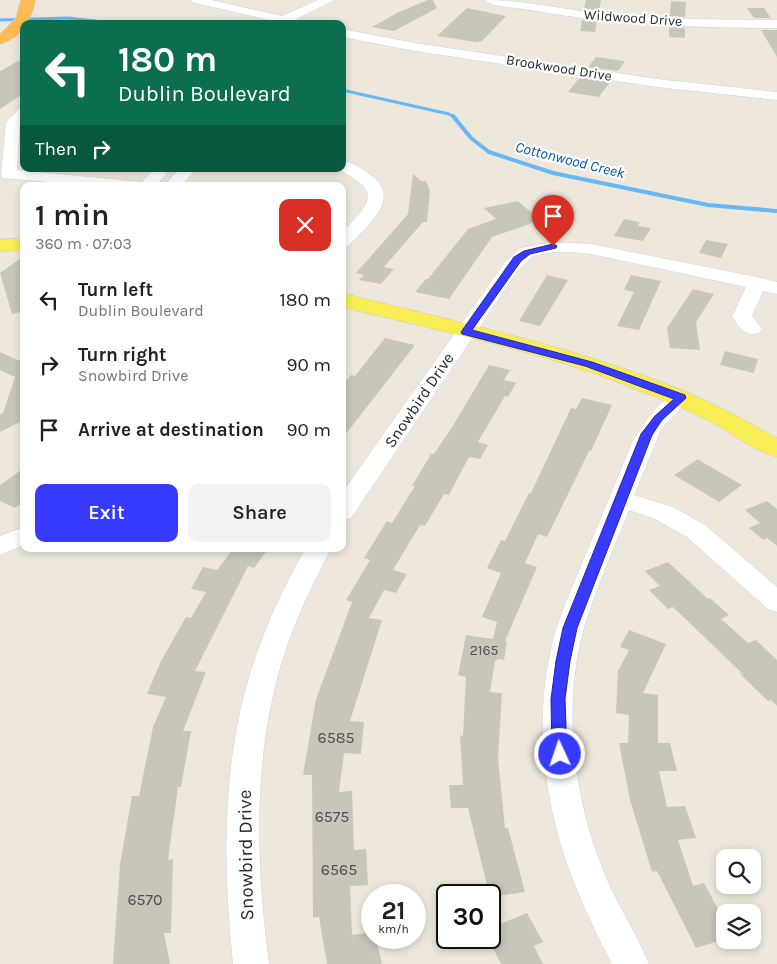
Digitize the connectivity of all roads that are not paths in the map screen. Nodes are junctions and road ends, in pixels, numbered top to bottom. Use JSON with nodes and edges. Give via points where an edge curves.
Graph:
{"nodes":[{"id":1,"x":194,"y":0,"type":"edge"},
{"id":2,"x":328,"y":0,"type":"edge"},
{"id":3,"x":491,"y":0,"type":"edge"},
{"id":4,"x":28,"y":1,"type":"edge"},
{"id":5,"x":285,"y":19,"type":"junction"},
{"id":6,"x":21,"y":20,"type":"edge"},
{"id":7,"x":289,"y":20,"type":"edge"},
{"id":8,"x":20,"y":21,"type":"edge"},
{"id":9,"x":777,"y":24,"type":"edge"},
{"id":10,"x":346,"y":34,"type":"edge"},
{"id":11,"x":0,"y":40,"type":"edge"},
{"id":12,"x":777,"y":96,"type":"edge"},
{"id":13,"x":20,"y":116,"type":"edge"},
{"id":14,"x":346,"y":168,"type":"edge"},
{"id":15,"x":159,"y":172,"type":"edge"},
{"id":16,"x":185,"y":172,"type":"edge"},
{"id":17,"x":98,"y":182,"type":"edge"},
{"id":18,"x":150,"y":182,"type":"edge"},
{"id":19,"x":176,"y":182,"type":"edge"},
{"id":20,"x":346,"y":238,"type":"edge"},
{"id":21,"x":20,"y":244,"type":"edge"},
{"id":22,"x":0,"y":246,"type":"edge"},
{"id":23,"x":757,"y":283,"type":"junction"},
{"id":24,"x":777,"y":288,"type":"edge"},
{"id":25,"x":346,"y":301,"type":"edge"},
{"id":26,"x":752,"y":329,"type":"dead end"},
{"id":27,"x":466,"y":332,"type":"junction"},
{"id":28,"x":681,"y":398,"type":"junction"},
{"id":29,"x":777,"y":449,"type":"edge"},
{"id":30,"x":621,"y":498,"type":"junction"},
{"id":31,"x":346,"y":506,"type":"edge"},
{"id":32,"x":20,"y":537,"type":"edge"},
{"id":33,"x":0,"y":546,"type":"edge"},
{"id":34,"x":316,"y":552,"type":"edge"},
{"id":35,"x":777,"y":602,"type":"edge"},
{"id":36,"x":251,"y":964,"type":"edge"},
{"id":37,"x":631,"y":964,"type":"edge"}],
"edges":[{"from":1,"to":5,"type":"street"},
{"from":2,"to":5,"type":"street"},
{"from":3,"to":9,"type":"street","name":"Wildwood Drive","via":[[558,12],[642,15],[718,24]]},
{"from":4,"to":6,"type":"highway"},
{"from":5,"to":7,"type":"street"},
{"from":8,"to":11,"type":"highway"},
{"from":10,"to":12,"type":"street","name":"Brookwood Drive","via":[[709,90]]},
{"from":13,"to":17,"type":"street","via":[[13,122],[8,175]]},
{"from":14,"to":20,"type":"street","via":[[365,176],[378,194],[372,211]]},
{"from":15,"to":18,"type":"street"},
{"from":16,"to":19,"type":"street"},
{"from":21,"to":22,"type":"main road"},
{"from":23,"to":24,"type":"street","name":"Snowbird Drive"},
{"from":23,"to":26,"type":"street","via":[[742,317]]},
{"from":23,"to":27,"type":"street","name":"Snowbird Drive","via":[[591,249],[537,246],[511,266]]},
{"from":25,"to":27,"type":"main road"},
{"from":27,"to":28,"type":"main road","via":[[588,364]]},
{"from":27,"to":31,"type":"street","name":"Snowbird Drive"},
{"from":28,"to":29,"type":"main road","via":[[738,425]]},
{"from":28,"to":30,"type":"street","via":[[650,428]]},
{"from":30,"to":35,"type":"street","via":[[664,513],[696,531]]},
{"from":30,"to":37,"type":"street","via":[[570,628],[560,679],[558,713],[563,779],[578,844],[595,892]]},
{"from":32,"to":33,"type":"street"},
{"from":34,"to":36,"type":"street","name":"Snowbird Drive","via":[[286,609],[272,648],[250,740],[242,827],[243,888]]}]}
